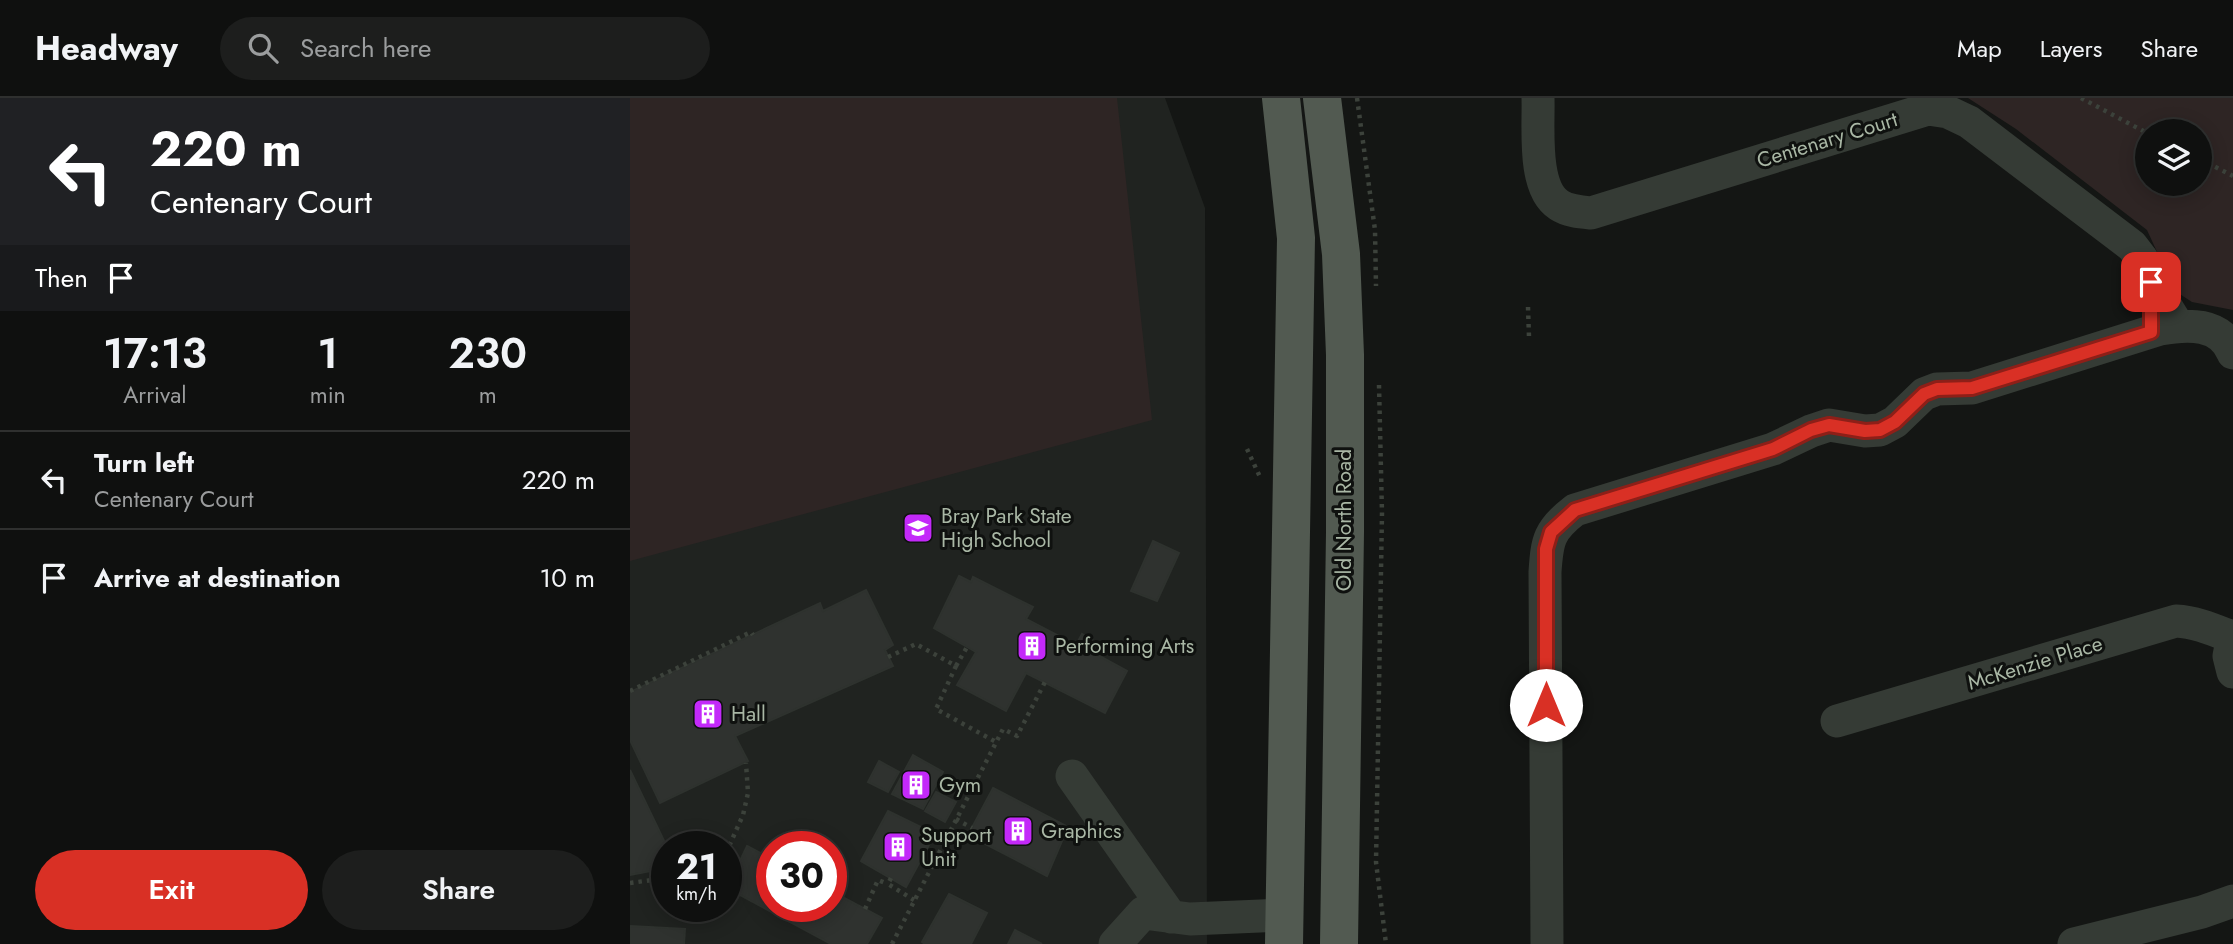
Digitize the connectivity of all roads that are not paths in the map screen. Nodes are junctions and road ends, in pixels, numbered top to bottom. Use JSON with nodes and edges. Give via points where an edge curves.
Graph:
{"nodes":[{"id":1,"x":1281,"y":98,"type":"edge"},
{"id":2,"x":1322,"y":98,"type":"edge"},
{"id":3,"x":1538,"y":98,"type":"edge"},
{"id":4,"x":2164,"y":329,"type":"junction"},
{"id":5,"x":2233,"y":353,"type":"edge"},
{"id":6,"x":2232,"y":636,"type":"edge"},
{"id":7,"x":2233,"y":672,"type":"edge"},
{"id":8,"x":1837,"y":721,"type":"dead end"},
{"id":9,"x":1072,"y":776,"type":"dead end"},
{"id":10,"x":2233,"y":901,"type":"edge"},
{"id":11,"x":1171,"y":917,"type":"junction"},
{"id":12,"x":1284,"y":930,"type":"edge"},
{"id":13,"x":1115,"y":944,"type":"edge"},
{"id":14,"x":1339,"y":944,"type":"edge"},
{"id":15,"x":1547,"y":944,"type":"edge"},
{"id":16,"x":2074,"y":944,"type":"edge"}],
"edges":[{"from":1,"to":12,"type":"main road","via":[[1296,238]]},
{"from":2,"to":14,"type":"main road","name":"Old North Road","via":[[1341,254],[1345,355]]},
{"from":3,"to":4,"type":"street","name":"Centenary Court","via":[[1541,175],[1546,191],[1558,205],[1591,213],[1928,109],[1948,112],[1969,122],[2132,246],[2151,282]]},
{"from":4,"to":5,"type":"street","via":[[2207,328],[2222,337]]},
{"from":4,"to":15,"type":"street","via":[[1972,388],[1937,389],[1924,394],[1880,430],[1829,425],[1811,430],[1773,449],[1575,510],[1561,520],[1551,532],[1545,572]]},
{"from":6,"to":7,"type":"street","via":[[2228,656]]},
{"from":6,"to":8,"type":"street","name":"McKenzie Place","via":[[2176,621]]},
{"from":9,"to":11,"type":"street"},
{"from":10,"to":16,"type":"street"},
{"from":11,"to":12,"type":"street"},
{"from":11,"to":13,"type":"street","via":[[1143,913]]}]}
